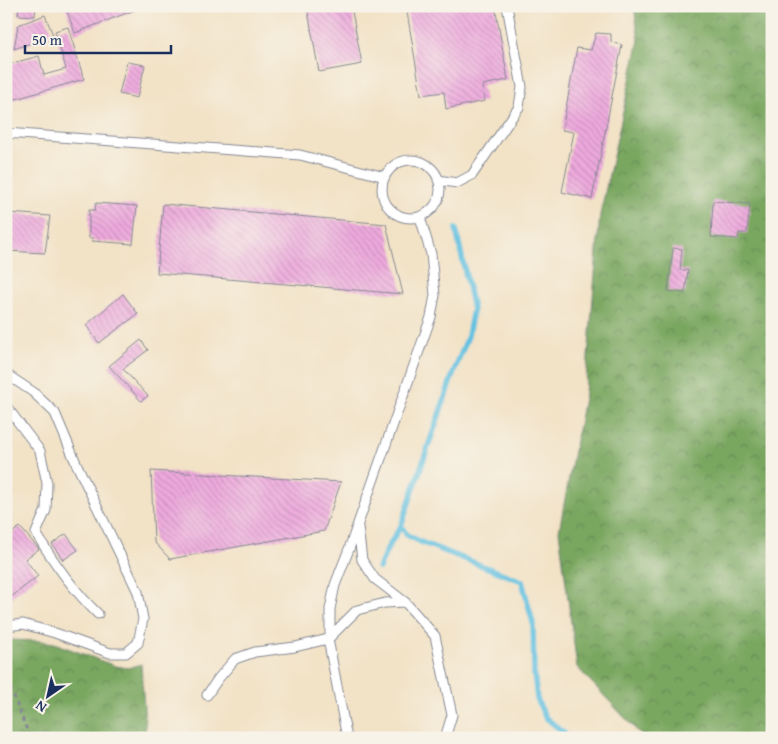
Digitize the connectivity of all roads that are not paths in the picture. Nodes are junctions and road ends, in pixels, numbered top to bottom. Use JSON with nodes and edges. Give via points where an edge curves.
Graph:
{"nodes":[{"id":1,"x":507,"y":6,"type":"edge"},
{"id":2,"x":6,"y":134,"type":"edge"},
{"id":3,"x":385,"y":177,"type":"junction"},
{"id":4,"x":438,"y":180,"type":"junction"},
{"id":5,"x":420,"y":217,"type":"junction"},
{"id":6,"x":6,"y":374,"type":"edge"},
{"id":7,"x":6,"y":406,"type":"edge"},
{"id":8,"x":358,"y":523,"type":"junction"},
{"id":9,"x":405,"y":602,"type":"junction"},
{"id":10,"x":98,"y":614,"type":"dead end"},
{"id":11,"x":6,"y":626,"type":"edge"},
{"id":12,"x":329,"y":638,"type":"junction"},
{"id":13,"x":206,"y":695,"type":"dead end"},
{"id":14,"x":347,"y":738,"type":"edge"},
{"id":15,"x":445,"y":738,"type":"edge"}],
"edges":[{"from":1,"to":4,"type":"lane","via":[[522,87],[519,107],[472,176],[457,183]]},
{"from":2,"to":3,"type":"lane","via":[[300,155]]},
{"from":3,"to":4,"type":"lane","via":[[393,166],[414,160],[433,171]]},
{"from":3,"to":5,"type":"lane","via":[[383,199],[388,208],[398,216]]},
{"from":4,"to":5,"type":"lane","via":[[440,192],[437,202],[430,212]]},
{"from":5,"to":8,"type":"lane","via":[[431,254],[435,295],[431,317]]},
{"from":6,"to":11,"type":"lane","via":[[55,412],[138,592],[143,619],[138,643],[126,654],[110,653],[23,624]]},
{"from":7,"to":10,"type":"lane","via":[[40,451],[47,483],[46,510],[36,533],[78,594]]},
{"from":8,"to":9,"type":"lane","via":[[362,560],[375,579]]},
{"from":8,"to":12,"type":"lane","via":[[334,585]]},
{"from":9,"to":12,"type":"lane","via":[[357,610]]},
{"from":9,"to":15,"type":"lane","via":[[434,636],[452,715]]},
{"from":12,"to":13,"type":"lane","via":[[295,647],[254,652],[235,659]]},
{"from":12,"to":14,"type":"lane"}]}
